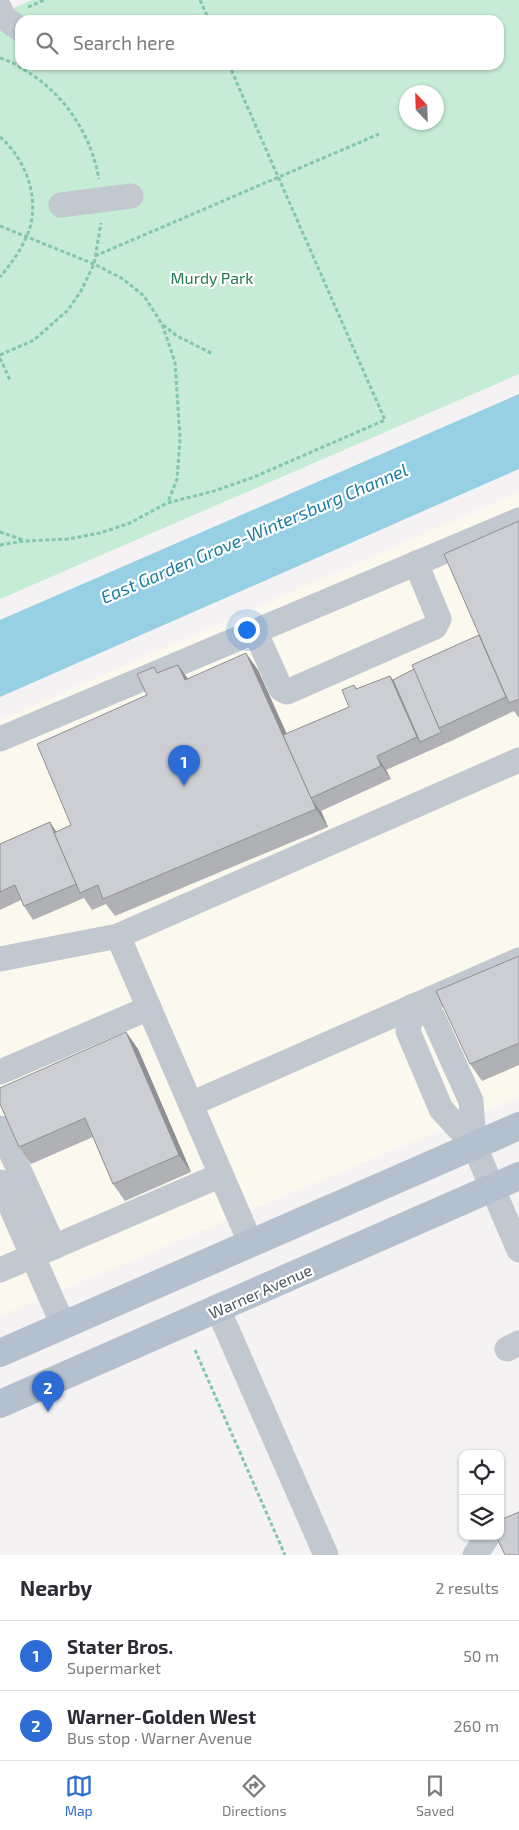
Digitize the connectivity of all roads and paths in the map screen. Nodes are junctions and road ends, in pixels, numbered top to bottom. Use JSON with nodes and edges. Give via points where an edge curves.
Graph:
{"nodes":[{"id":1,"x":200,"y":0,"type":"edge"},
{"id":2,"x":0,"y":9,"type":"edge"},
{"id":3,"x":207,"y":15,"type":"edge"},
{"id":4,"x":15,"y":26,"type":"edge"},
{"id":5,"x":231,"y":70,"type":"edge"},
{"id":6,"x":379,"y":134,"type":"dead end"},
{"id":7,"x":0,"y":137,"type":"edge"},
{"id":8,"x":278,"y":177,"type":"junction"},
{"id":9,"x":131,"y":196,"type":"dead end"},
{"id":10,"x":61,"y":204,"type":"dead end"},
{"id":11,"x":0,"y":226,"type":"edge"},
{"id":12,"x":27,"y":237,"type":"junction"},
{"id":13,"x":95,"y":256,"type":"dead end"},
{"id":14,"x":0,"y":277,"type":"edge"},
{"id":15,"x":163,"y":325,"type":"junction"},
{"id":16,"x":213,"y":354,"type":"dead end"},
{"id":17,"x":0,"y":358,"type":"edge"},
{"id":18,"x":10,"y":380,"type":"dead end"},
{"id":19,"x":168,"y":503,"type":"junction"},
{"id":20,"x":519,"y":520,"type":"edge"},
{"id":21,"x":0,"y":532,"type":"edge"},
{"id":22,"x":24,"y":540,"type":"junction"},
{"id":23,"x":0,"y":545,"type":"edge"},
{"id":24,"x":416,"y":563,"type":"junction"},
{"id":25,"x":255,"y":631,"type":"junction"},
{"id":26,"x":0,"y":739,"type":"edge"},
{"id":27,"x":519,"y":760,"type":"edge"},
{"id":28,"x":118,"y":936,"type":"junction"},
{"id":29,"x":0,"y":959,"type":"edge"},
{"id":30,"x":519,"y":960,"type":"edge"},
{"id":31,"x":413,"y":1006,"type":"junction"},
{"id":32,"x":149,"y":1008,"type":"junction"},
{"id":33,"x":0,"y":1072,"type":"edge"},
{"id":34,"x":191,"y":1104,"type":"junction"},
{"id":35,"x":519,"y":1126,"type":"edge"},
{"id":36,"x":0,"y":1128,"type":"edge"},
{"id":37,"x":474,"y":1145,"type":"junction"},
{"id":38,"x":221,"y":1176,"type":"junction"},
{"id":39,"x":519,"y":1176,"type":"edge"},
{"id":40,"x":0,"y":1182,"type":"edge"},
{"id":41,"x":493,"y":1188,"type":"junction"},
{"id":42,"x":251,"y":1244,"type":"junction"},
{"id":43,"x":519,"y":1250,"type":"edge"},
{"id":44,"x":44,"y":1251,"type":"junction"},
{"id":45,"x":0,"y":1270,"type":"edge"},
{"id":46,"x":218,"y":1309,"type":"junction"},
{"id":47,"x":63,"y":1325,"type":"junction"},
{"id":48,"x":195,"y":1350,"type":"dead end"},
{"id":49,"x":0,"y":1352,"type":"edge"},
{"id":50,"x":0,"y":1404,"type":"edge"},
{"id":51,"x":485,"y":1540,"type":"edge"},
{"id":52,"x":285,"y":1555,"type":"edge"},
{"id":53,"x":326,"y":1555,"type":"edge"},
{"id":54,"x":475,"y":1555,"type":"edge"}],
"edges":[{"from":1,"to":3,"type":"path"},
{"from":2,"to":4,"type":"lane","via":[[3,18]]},
{"from":5,"to":8,"type":"path"},
{"from":6,"to":8,"type":"path"},
{"from":7,"to":12,"type":"path","via":[[12,149],[28,178],[32,211]]},
{"from":8,"to":13,"type":"path"},
{"from":8,"to":19,"type":"path","via":[[385,420],[254,477],[214,492]]},
{"from":9,"to":10,"type":"lane"},
{"from":11,"to":12,"type":"path"},
{"from":12,"to":14,"type":"path"},
{"from":12,"to":15,"type":"path","via":[[123,279],[144,296]]},
{"from":15,"to":16,"type":"path"},
{"from":15,"to":19,"type":"path","via":[[175,362],[180,439],[177,479]]},
{"from":17,"to":18,"type":"path"},
{"from":19,"to":22,"type":"path","via":[[100,533],[68,539]]},
{"from":20,"to":24,"type":"lane"},
{"from":21,"to":22,"type":"path"},
{"from":22,"to":23,"type":"path"},
{"from":24,"to":25,"type":"lane"},
{"from":24,"to":25,"type":"lane","via":[[439,618],[435,627],[287,692],[281,689]]},
{"from":25,"to":26,"type":"lane"},
{"from":27,"to":28,"type":"lane"},
{"from":28,"to":29,"type":"lane"},
{"from":28,"to":32,"type":"lane"},
{"from":30,"to":31,"type":"lane"},
{"from":31,"to":34,"type":"lane"},
{"from":31,"to":37,"type":"lane","via":[[408,1031],[441,1109]]},
{"from":32,"to":33,"type":"lane"},
{"from":32,"to":34,"type":"lane"},
{"from":34,"to":38,"type":"lane"},
{"from":35,"to":37,"type":"main road"},
{"from":36,"to":44,"type":"lane"},
{"from":37,"to":41,"type":"lane"},
{"from":37,"to":42,"type":"main road"},
{"from":38,"to":42,"type":"lane"},
{"from":38,"to":44,"type":"lane"},
{"from":39,"to":41,"type":"main road","name":"Warner Avenue"},
{"from":40,"to":44,"type":"lane"},
{"from":41,"to":43,"type":"lane"},
{"from":41,"to":46,"type":"main road","name":"Warner Avenue"},
{"from":42,"to":47,"type":"main road"},
{"from":44,"to":45,"type":"lane"},
{"from":44,"to":47,"type":"lane"},
{"from":46,"to":50,"type":"main road","name":"Warner Avenue"},
{"from":46,"to":53,"type":"lane"},
{"from":47,"to":49,"type":"main road"},
{"from":48,"to":52,"type":"path"},
{"from":51,"to":54,"type":"lane"}]}
